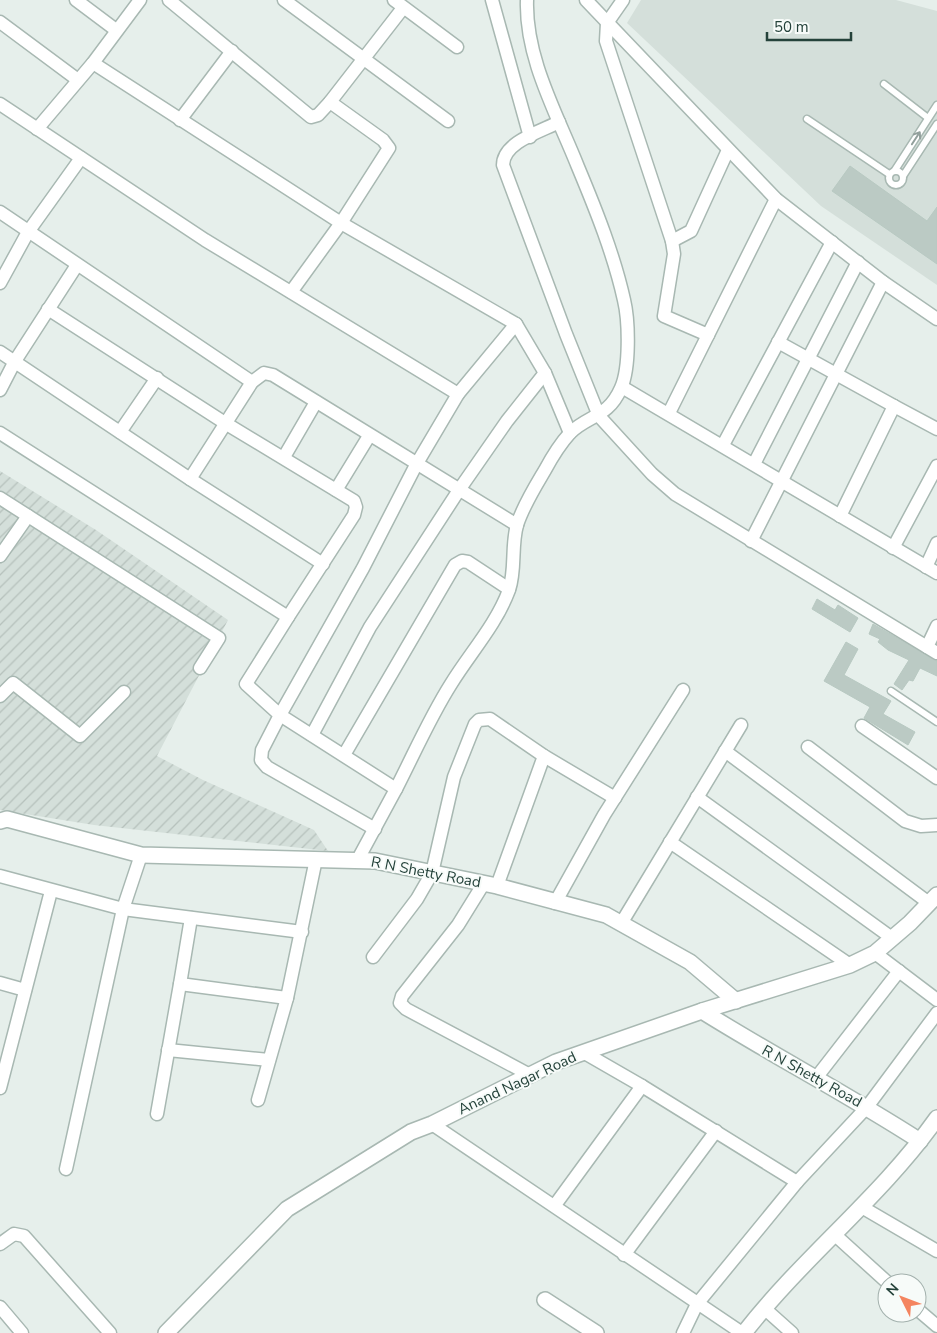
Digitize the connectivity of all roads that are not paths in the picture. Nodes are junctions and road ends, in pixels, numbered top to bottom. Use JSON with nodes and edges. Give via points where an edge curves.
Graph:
{"nodes":[{"id":1,"x":76,"y":0,"type":"edge"},
{"id":2,"x":140,"y":0,"type":"edge"},
{"id":3,"x":169,"y":0,"type":"edge"},
{"id":4,"x":284,"y":0,"type":"edge"},
{"id":5,"x":492,"y":0,"type":"edge"},
{"id":6,"x":527,"y":0,"type":"edge"},
{"id":7,"x":586,"y":0,"type":"edge"},
{"id":8,"x":623,"y":0,"type":"edge"},
{"id":9,"x":398,"y":4,"type":"edge"},
{"id":10,"x":0,"y":22,"type":"edge"},
{"id":11,"x":607,"y":23,"type":"junction"},
{"id":12,"x":116,"y":30,"type":"junction"},
{"id":13,"x":457,"y":47,"type":"dead end"},
{"id":14,"x":232,"y":51,"type":"junction"},
{"id":15,"x":362,"y":59,"type":"junction"},
{"id":16,"x":93,"y":63,"type":"junction"},
{"id":17,"x":78,"y":80,"type":"junction"},
{"id":18,"x":884,"y":84,"type":"dead end"},
{"id":19,"x":330,"y":102,"type":"junction"},
{"id":20,"x":0,"y":104,"type":"edge"},
{"id":21,"x":937,"y":105,"type":"edge"},
{"id":22,"x":928,"y":118,"type":"junction"},
{"id":23,"x":807,"y":119,"type":"dead end"},
{"id":24,"x":180,"y":120,"type":"junction"},
{"id":25,"x":448,"y":121,"type":"dead end"},
{"id":26,"x":559,"y":122,"type":"junction"},
{"id":27,"x":937,"y":124,"type":"edge"},
{"id":28,"x":37,"y":129,"type":"junction"},
{"id":29,"x":530,"y":137,"type":"junction"},
{"id":30,"x":728,"y":150,"type":"junction"},
{"id":31,"x":81,"y":158,"type":"junction"},
{"id":32,"x":892,"y":172,"type":"junction"},
{"id":33,"x":903,"y":176,"type":"junction"},
{"id":34,"x":776,"y":200,"type":"junction"},
{"id":35,"x":0,"y":212,"type":"edge"},
{"id":36,"x":341,"y":223,"type":"junction"},
{"id":37,"x":28,"y":232,"type":"junction"},
{"id":38,"x":672,"y":241,"type":"junction"},
{"id":39,"x":832,"y":242,"type":"junction"},
{"id":40,"x":858,"y":262,"type":"junction"},
{"id":41,"x":77,"y":265,"type":"junction"},
{"id":42,"x":884,"y":282,"type":"junction"},
{"id":43,"x":0,"y":283,"type":"edge"},
{"id":44,"x":291,"y":292,"type":"junction"},
{"id":45,"x":48,"y":309,"type":"junction"},
{"id":46,"x":937,"y":319,"type":"edge"},
{"id":47,"x":516,"y":324,"type":"junction"},
{"id":48,"x":708,"y":335,"type":"junction"},
{"id":49,"x":778,"y":342,"type":"junction"},
{"id":50,"x":0,"y":352,"type":"edge"},
{"id":51,"x":808,"y":358,"type":"junction"},
{"id":52,"x":15,"y":361,"type":"junction"},
{"id":53,"x":545,"y":373,"type":"junction"},
{"id":54,"x":838,"y":374,"type":"junction"},
{"id":55,"x":157,"y":378,"type":"junction"},
{"id":56,"x":252,"y":382,"type":"junction"},
{"id":57,"x":622,"y":387,"type":"junction"},
{"id":58,"x":0,"y":390,"type":"edge"},
{"id":59,"x":458,"y":394,"type":"junction"},
{"id":60,"x":316,"y":402,"type":"junction"},
{"id":61,"x":894,"y":406,"type":"junction"},
{"id":62,"x":669,"y":413,"type":"junction"},
{"id":63,"x":595,"y":418,"type":"junction"},
{"id":64,"x":225,"y":423,"type":"junction"},
{"id":65,"x":937,"y":428,"type":"edge"},
{"id":66,"x":573,"y":431,"type":"junction"},
{"id":67,"x":120,"y":432,"type":"junction"},
{"id":68,"x":0,"y":433,"type":"edge"},
{"id":69,"x":369,"y":436,"type":"junction"},
{"id":70,"x":723,"y":445,"type":"junction"},
{"id":71,"x":284,"y":458,"type":"junction"},
{"id":72,"x":754,"y":464,"type":"junction"},
{"id":73,"x":416,"y":465,"type":"junction"},
{"id":74,"x":937,"y":466,"type":"edge"},
{"id":75,"x":190,"y":479,"type":"junction"},
{"id":76,"x":782,"y":482,"type":"junction"},
{"id":77,"x":336,"y":490,"type":"junction"},
{"id":78,"x":459,"y":490,"type":"junction"},
{"id":79,"x":0,"y":498,"type":"edge"},
{"id":80,"x":28,"y":516,"type":"junction"},
{"id":81,"x":840,"y":516,"type":"junction"},
{"id":82,"x":517,"y":525,"type":"junction"},
{"id":83,"x":751,"y":541,"type":"junction"},
{"id":84,"x":937,"y":543,"type":"edge"},
{"id":85,"x":894,"y":548,"type":"junction"},
{"id":86,"x":0,"y":556,"type":"edge"},
{"id":87,"x":323,"y":564,"type":"junction"},
{"id":88,"x":932,"y":570,"type":"edge"},
{"id":89,"x":510,"y":589,"type":"junction"},
{"id":90,"x":288,"y":617,"type":"junction"},
{"id":91,"x":937,"y":626,"type":"edge"},
{"id":92,"x":932,"y":650,"type":"edge"},
{"id":93,"x":200,"y":668,"type":"dead end"},
{"id":94,"x":683,"y":690,"type":"dead end"},
{"id":95,"x":891,"y":691,"type":"dead end"},
{"id":96,"x":124,"y":692,"type":"dead end"},
{"id":97,"x":0,"y":696,"type":"edge"},
{"id":98,"x":280,"y":715,"type":"junction"},
{"id":99,"x":937,"y":722,"type":"edge"},
{"id":100,"x":741,"y":725,"type":"dead end"},
{"id":101,"x":862,"y":726,"type":"dead end"},
{"id":102,"x":312,"y":736,"type":"junction"},
{"id":103,"x":808,"y":747,"type":"dead end"},
{"id":104,"x":725,"y":751,"type":"junction"},
{"id":105,"x":344,"y":755,"type":"junction"},
{"id":106,"x":544,"y":756,"type":"junction"},
{"id":107,"x":937,"y":778,"type":"edge"},
{"id":108,"x":396,"y":789,"type":"junction"},
{"id":109,"x":615,"y":798,"type":"junction"},
{"id":110,"x":697,"y":798,"type":"junction"},
{"id":111,"x":0,"y":821,"type":"edge"},
{"id":112,"x":937,"y":826,"type":"edge"},
{"id":113,"x":375,"y":828,"type":"junction"},
{"id":114,"x":670,"y":842,"type":"junction"},
{"id":115,"x":141,"y":855,"type":"junction"},
{"id":116,"x":316,"y":859,"type":"junction"},
{"id":117,"x":358,"y":860,"type":"junction"},
{"id":118,"x":432,"y":873,"type":"junction"},
{"id":119,"x":0,"y":876,"type":"edge"},
{"id":120,"x":491,"y":885,"type":"junction"},
{"id":121,"x":51,"y":891,"type":"junction"},
{"id":122,"x":933,"y":899,"type":"edge"},
{"id":123,"x":555,"y":903,"type":"junction"},
{"id":124,"x":123,"y":909,"type":"junction"},
{"id":125,"x":191,"y":918,"type":"junction"},
{"id":126,"x":622,"y":922,"type":"junction"},
{"id":127,"x":302,"y":932,"type":"junction"},
{"id":128,"x":892,"y":938,"type":"junction"},
{"id":129,"x":875,"y":953,"type":"junction"},
{"id":130,"x":373,"y":957,"type":"dead end"},
{"id":131,"x":850,"y":965,"type":"junction"},
{"id":132,"x":899,"y":971,"type":"junction"},
{"id":133,"x":0,"y":984,"type":"edge"},
{"id":134,"x":180,"y":984,"type":"junction"},
{"id":135,"x":25,"y":990,"type":"junction"},
{"id":136,"x":287,"y":998,"type":"junction"},
{"id":137,"x":937,"y":1000,"type":"edge"},
{"id":138,"x":736,"y":1001,"type":"junction"},
{"id":139,"x":702,"y":1011,"type":"junction"},
{"id":140,"x":937,"y":1014,"type":"edge"},
{"id":141,"x":168,"y":1050,"type":"junction"},
{"id":142,"x":583,"y":1052,"type":"junction"},
{"id":143,"x":269,"y":1060,"type":"junction"},
{"id":144,"x":530,"y":1075,"type":"junction"},
{"id":145,"x":816,"y":1078,"type":"junction"},
{"id":146,"x":642,"y":1086,"type":"junction"},
{"id":147,"x":0,"y":1088,"type":"edge"},
{"id":148,"x":258,"y":1100,"type":"dead end"},
{"id":149,"x":866,"y":1107,"type":"junction"},
{"id":150,"x":157,"y":1114,"type":"dead end"},
{"id":151,"x":937,"y":1118,"type":"edge"},
{"id":152,"x":432,"y":1124,"type":"junction"},
{"id":153,"x":716,"y":1132,"type":"junction"},
{"id":154,"x":920,"y":1141,"type":"junction"},
{"id":155,"x":66,"y":1169,"type":"dead end"},
{"id":156,"x":797,"y":1182,"type":"junction"},
{"id":157,"x":555,"y":1205,"type":"junction"},
{"id":158,"x":860,"y":1206,"type":"junction"},
{"id":159,"x":834,"y":1234,"type":"junction"},
{"id":160,"x":0,"y":1244,"type":"edge"},
{"id":161,"x":937,"y":1251,"type":"edge"},
{"id":162,"x":624,"y":1255,"type":"junction"},
{"id":163,"x":877,"y":1273,"type":"edge"},
{"id":164,"x":545,"y":1300,"type":"dead end"},
{"id":165,"x":697,"y":1304,"type":"junction"},
{"id":166,"x":764,"y":1308,"type":"junction"},
{"id":167,"x":2,"y":1314,"type":"edge"},
{"id":168,"x":927,"y":1318,"type":"edge"},
{"id":169,"x":937,"y":1326,"type":"edge"},
{"id":170,"x":22,"y":1333,"type":"edge"},
{"id":171,"x":110,"y":1333,"type":"edge"},
{"id":172,"x":166,"y":1333,"type":"edge"},
{"id":173,"x":596,"y":1333,"type":"edge"},
{"id":174,"x":683,"y":1333,"type":"edge"},
{"id":175,"x":743,"y":1333,"type":"edge"},
{"id":176,"x":792,"y":1333,"type":"edge"}],
"edges":[{"from":1,"to":12,"type":"street"},
{"from":2,"to":12,"type":"street"},
{"from":3,"to":14,"type":"street"},
{"from":4,"to":15,"type":"street"},
{"from":5,"to":29,"type":"street"},
{"from":6,"to":26,"type":"street","via":[[530,39]]},
{"from":7,"to":11,"type":"street"},
{"from":8,"to":11,"type":"street"},
{"from":9,"to":13,"type":"street"},
{"from":9,"to":15,"type":"street"},
{"from":10,"to":17,"type":"street"},
{"from":11,"to":30,"type":"street"},
{"from":11,"to":38,"type":"street","via":[[606,40],[610,55]]},
{"from":12,"to":16,"type":"street"},
{"from":14,"to":19,"type":"street","via":[[311,117],[318,115]]},
{"from":14,"to":24,"type":"street"},
{"from":15,"to":19,"type":"street"},
{"from":15,"to":25,"type":"street"},
{"from":16,"to":17,"type":"street"},
{"from":16,"to":24,"type":"street"},
{"from":17,"to":28,"type":"street"},
{"from":18,"to":22,"type":"lane"},
{"from":19,"to":36,"type":"street","via":[[383,140],[389,148]]},
{"from":20,"to":28,"type":"street"},
{"from":21,"to":22,"type":"lane"},
{"from":32,"to":22,"type":"lane","one_way":true},
{"from":23,"to":32,"type":"lane"},
{"from":24,"to":36,"type":"street"},
{"from":26,"to":29,"type":"street"},
{"from":26,"to":57,"type":"street","via":[[604,235],[625,302],[628,354]]},
{"from":27,"to":33,"type":"lane"},
{"from":28,"to":31,"type":"street"},
{"from":29,"to":63,"type":"street","via":[[506,152],[503,165]]},
{"from":30,"to":34,"type":"street"},
{"from":30,"to":38,"type":"street","via":[[691,231]]},
{"from":31,"to":37,"type":"street"},
{"from":31,"to":44,"type":"street"},
{"from":32,"to":33,"type":"lane"},
{"from":32,"to":33,"type":"lane","via":[[890,182],[897,186]]},
{"from":34,"to":39,"type":"street"},
{"from":34,"to":48,"type":"street"},
{"from":35,"to":37,"type":"street"},
{"from":36,"to":44,"type":"street"},
{"from":36,"to":47,"type":"street"},
{"from":37,"to":41,"type":"street"},
{"from":37,"to":43,"type":"street"},
{"from":38,"to":48,"type":"street","via":[[674,254],[664,316]]},
{"from":39,"to":40,"type":"street"},
{"from":39,"to":49,"type":"street"},
{"from":40,"to":42,"type":"street"},
{"from":40,"to":51,"type":"street"},
{"from":41,"to":45,"type":"street"},
{"from":41,"to":56,"type":"street"},
{"from":42,"to":46,"type":"street"},
{"from":42,"to":54,"type":"street"},
{"from":44,"to":59,"type":"street"},
{"from":45,"to":52,"type":"street"},
{"from":45,"to":55,"type":"street"},
{"from":47,"to":53,"type":"street"},
{"from":47,"to":59,"type":"street"},
{"from":48,"to":62,"type":"street"},
{"from":49,"to":51,"type":"street"},
{"from":49,"to":70,"type":"street"},
{"from":50,"to":52,"type":"street"},
{"from":51,"to":54,"type":"street"},
{"from":51,"to":72,"type":"street"},
{"from":52,"to":58,"type":"street"},
{"from":52,"to":67,"type":"street"},
{"from":53,"to":66,"type":"street"},
{"from":53,"to":78,"type":"street"},
{"from":54,"to":61,"type":"street"},
{"from":54,"to":76,"type":"street"},
{"from":55,"to":64,"type":"street"},
{"from":55,"to":67,"type":"street"},
{"from":56,"to":60,"type":"street","via":[[264,373],[273,375]]},
{"from":56,"to":64,"type":"street"},
{"from":57,"to":62,"type":"street"},
{"from":57,"to":63,"type":"street","via":[[610,405]]},
{"from":59,"to":73,"type":"street"},
{"from":60,"to":69,"type":"street"},
{"from":60,"to":71,"type":"street"},
{"from":61,"to":65,"type":"street"},
{"from":61,"to":81,"type":"street"},
{"from":62,"to":70,"type":"street"},
{"from":63,"to":66,"type":"street"},
{"from":63,"to":83,"type":"street","via":[[675,494]]},
{"from":64,"to":71,"type":"street"},
{"from":64,"to":75,"type":"street"},
{"from":66,"to":82,"type":"street","via":[[553,456]]},
{"from":67,"to":75,"type":"street"},
{"from":68,"to":90,"type":"street"},
{"from":69,"to":73,"type":"street"},
{"from":69,"to":77,"type":"street"},
{"from":70,"to":72,"type":"street"},
{"from":71,"to":77,"type":"street"},
{"from":72,"to":76,"type":"street"},
{"from":73,"to":78,"type":"street"},
{"from":73,"to":98,"type":"street","via":[[363,568]]},
{"from":74,"to":85,"type":"street"},
{"from":75,"to":87,"type":"street"},
{"from":76,"to":81,"type":"street"},
{"from":76,"to":83,"type":"street"},
{"from":77,"to":87,"type":"street","via":[[354,501],[356,507]]},
{"from":78,"to":82,"type":"street"},
{"from":78,"to":102,"type":"street","via":[[370,627]]},
{"from":79,"to":80,"type":"street"},
{"from":80,"to":86,"type":"street"},
{"from":80,"to":93,"type":"street","via":[[219,638]]},
{"from":81,"to":85,"type":"street"},
{"from":82,"to":89,"type":"street"},
{"from":83,"to":92,"type":"street"},
{"from":84,"to":88,"type":"street"},
{"from":85,"to":88,"type":"street"},
{"from":87,"to":90,"type":"street"},
{"from":89,"to":105,"type":"street","via":[[468,562],[462,561],[455,566]]},
{"from":89,"to":108,"type":"street","via":[[491,626],[440,702]]},
{"from":90,"to":98,"type":"street","via":[[246,684]]},
{"from":91,"to":92,"type":"street"},
{"from":94,"to":109,"type":"street"},
{"from":95,"to":99,"type":"lane"},
{"from":96,"to":97,"type":"street","via":[[80,736],[13,683]]},
{"from":98,"to":102,"type":"street"},
{"from":98,"to":113,"type":"street","via":[[262,750],[263,764]]},
{"from":100,"to":104,"type":"street"},
{"from":101,"to":107,"type":"street"},
{"from":102,"to":105,"type":"street"},
{"from":103,"to":112,"type":"street","via":[[905,821]]},
{"from":104,"to":110,"type":"street"},
{"from":104,"to":122,"type":"street"},
{"from":105,"to":108,"type":"street"},
{"from":106,"to":109,"type":"street"},
{"from":106,"to":118,"type":"street","via":[[490,720],[479,720],[475,724],[454,777]]},
{"from":106,"to":120,"type":"street"},
{"from":108,"to":113,"type":"street"},
{"from":109,"to":123,"type":"street"},
{"from":110,"to":114,"type":"street"},
{"from":110,"to":128,"type":"street"},
{"from":111,"to":115,"type":"street","name":"R N Shetty Road","via":[[8,819]]},
{"from":113,"to":117,"type":"street"},
{"from":114,"to":126,"type":"street"},
{"from":114,"to":131,"type":"street"},
{"from":115,"to":116,"type":"street","name":"R N Shetty Road"},
{"from":115,"to":124,"type":"street"},
{"from":116,"to":117,"type":"street","name":"R N Shetty Road"},
{"from":116,"to":127,"type":"street"},
{"from":117,"to":118,"type":"street","name":"R N Shetty Road"},
{"from":118,"to":120,"type":"street","name":"R N Shetty Road"},
{"from":118,"to":130,"type":"street","via":[[417,899]]},
{"from":119,"to":121,"type":"street"},
{"from":120,"to":123,"type":"street","name":"R N Shetty Road"},
{"from":120,"to":144,"type":"street","via":[[402,996],[400,1003]]},
{"from":121,"to":124,"type":"street"},
{"from":121,"to":135,"type":"street"},
{"from":122,"to":128,"type":"street","name":"Anand Nagar Road"},
{"from":123,"to":126,"type":"street","name":"R N Shetty Road"},
{"from":124,"to":125,"type":"street"},
{"from":124,"to":155,"type":"street"},
{"from":125,"to":127,"type":"street"},
{"from":125,"to":134,"type":"street"},
{"from":126,"to":138,"type":"street","name":"R N Shetty Road","via":[[690,962]]},
{"from":127,"to":136,"type":"street"},
{"from":128,"to":129,"type":"street","name":"Anand Nagar Road"},
{"from":129,"to":131,"type":"street","name":"Anand Nagar Road"},
{"from":129,"to":132,"type":"street"},
{"from":131,"to":138,"type":"street","name":"Anand Nagar Road"},
{"from":132,"to":137,"type":"street"},
{"from":132,"to":145,"type":"street"},
{"from":133,"to":135,"type":"street"},
{"from":134,"to":136,"type":"street"},
{"from":134,"to":141,"type":"street"},
{"from":135,"to":147,"type":"street"},
{"from":136,"to":143,"type":"street"},
{"from":138,"to":139,"type":"street","name":"Anand Nagar Road"},
{"from":139,"to":142,"type":"street","name":"Anand Nagar Road"},
{"from":139,"to":145,"type":"street","name":"R N Shetty Road"},
{"from":140,"to":149,"type":"street"},
{"from":141,"to":143,"type":"street"},
{"from":141,"to":150,"type":"street"},
{"from":142,"to":144,"type":"street","name":"Anand Nagar Road"},
{"from":142,"to":146,"type":"street"},
{"from":143,"to":148,"type":"street"},
{"from":144,"to":152,"type":"street","name":"Anand Nagar Road"},
{"from":145,"to":149,"type":"street","name":"R N Shetty Road"},
{"from":146,"to":153,"type":"street"},
{"from":146,"to":157,"type":"street"},
{"from":149,"to":154,"type":"street","name":"R N Shetty Road"},
{"from":149,"to":156,"type":"street"},
{"from":151,"to":154,"type":"street"},
{"from":152,"to":157,"type":"street"},
{"from":152,"to":172,"type":"street","name":"Anand Nagar Road","via":[[411,1132],[287,1209]]},
{"from":153,"to":156,"type":"street"},
{"from":153,"to":162,"type":"street"},
{"from":154,"to":158,"type":"street"},
{"from":156,"to":165,"type":"street"},
{"from":157,"to":162,"type":"street"},
{"from":158,"to":159,"type":"street"},
{"from":158,"to":161,"type":"street"},
{"from":159,"to":163,"type":"street"},
{"from":159,"to":166,"type":"street"},
{"from":160,"to":171,"type":"street","via":[[14,1234],[24,1236]]},
{"from":162,"to":165,"type":"street"},
{"from":164,"to":173,"type":"street"},
{"from":165,"to":174,"type":"street"},
{"from":165,"to":175,"type":"street"},
{"from":166,"to":175,"type":"street"},
{"from":166,"to":176,"type":"street"},
{"from":167,"to":170,"type":"street"},
{"from":168,"to":169,"type":"street"}]}
